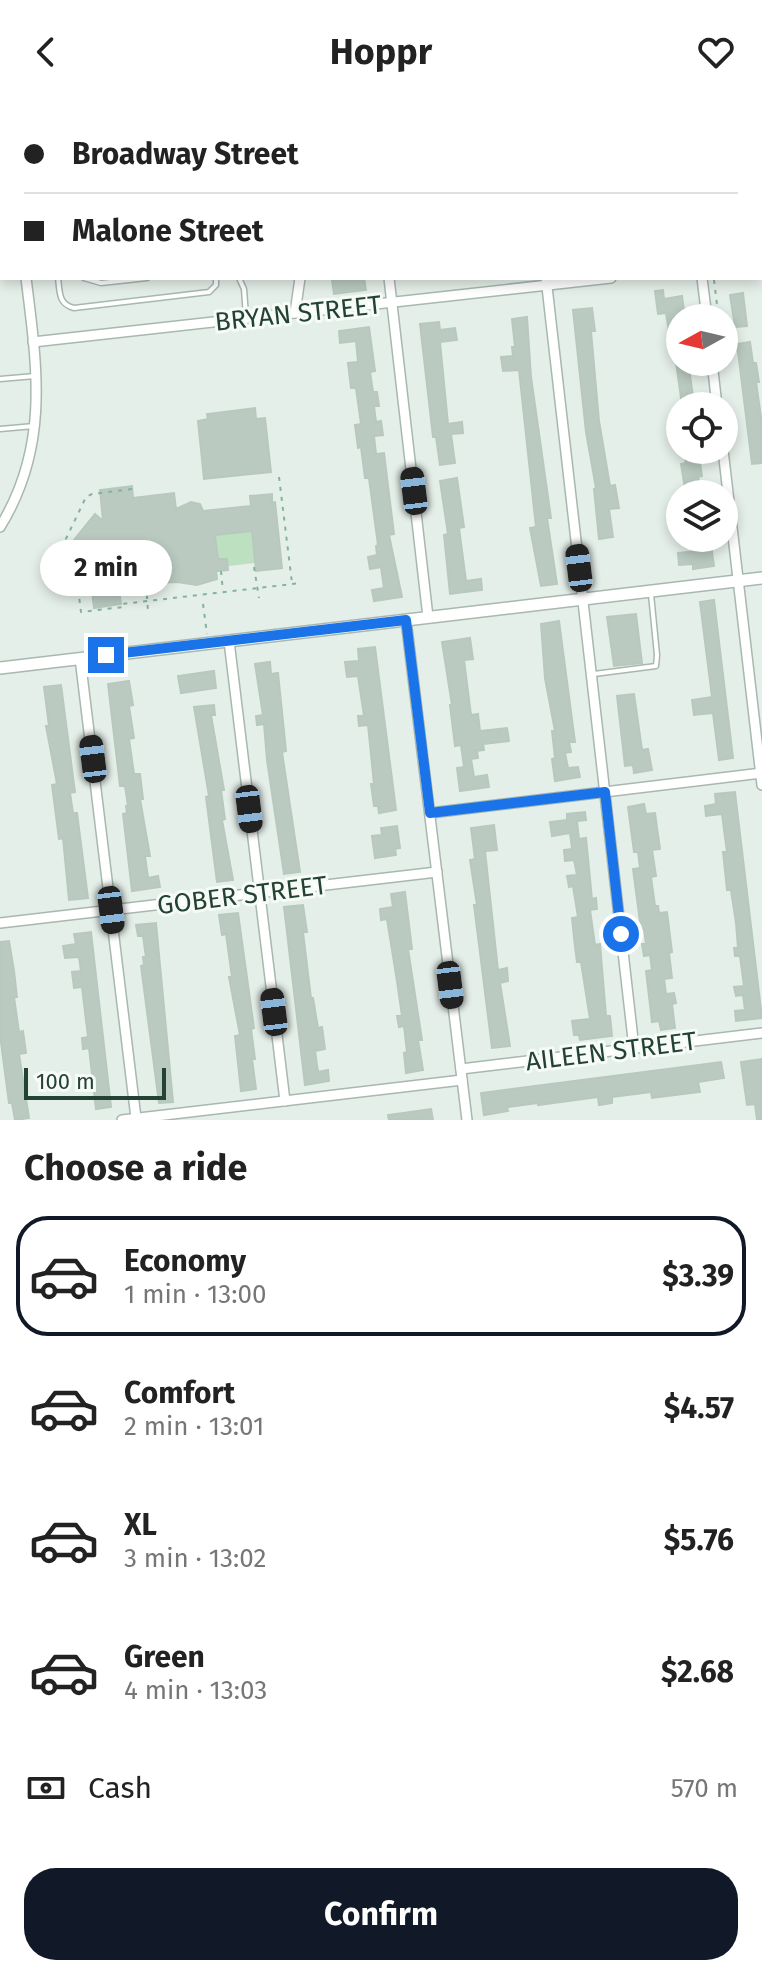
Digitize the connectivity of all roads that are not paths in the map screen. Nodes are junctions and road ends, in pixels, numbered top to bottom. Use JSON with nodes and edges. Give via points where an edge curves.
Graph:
{"nodes":[{"id":1,"x":26,"y":280,"type":"edge"},
{"id":2,"x":58,"y":280,"type":"edge"},
{"id":3,"x":91,"y":280,"type":"edge"},
{"id":4,"x":129,"y":280,"type":"edge"},
{"id":5,"x":216,"y":280,"type":"edge"},
{"id":6,"x":240,"y":280,"type":"edge"},
{"id":7,"x":300,"y":280,"type":"edge"},
{"id":8,"x":389,"y":280,"type":"edge"},
{"id":9,"x":578,"y":280,"type":"edge"},
{"id":10,"x":702,"y":280,"type":"edge"},
{"id":11,"x":546,"y":282,"type":"edge"},
{"id":12,"x":392,"y":302,"type":"junction"},
{"id":13,"x":705,"y":304,"type":"edge"},
{"id":14,"x":295,"y":313,"type":"junction"},
{"id":15,"x":246,"y":319,"type":"junction"},
{"id":16,"x":33,"y":342,"type":"junction"},
{"id":17,"x":35,"y":376,"type":"junction"},
{"id":18,"x":0,"y":379,"type":"edge"},
{"id":19,"x":36,"y":425,"type":"junction"},
{"id":20,"x":0,"y":429,"type":"edge"},
{"id":21,"x":725,"y":464,"type":"edge"},
{"id":22,"x":0,"y":527,"type":"edge"},
{"id":23,"x":762,"y":578,"type":"edge"},
{"id":24,"x":738,"y":581,"type":"junction"},
{"id":25,"x":651,"y":591,"type":"junction"},
{"id":26,"x":583,"y":599,"type":"junction"},
{"id":27,"x":428,"y":617,"type":"junction"},
{"id":28,"x":406,"y":620,"type":"junction"},
{"id":29,"x":229,"y":641,"type":"junction"},
{"id":30,"x":80,"y":658,"type":"junction"},
{"id":31,"x":0,"y":668,"type":"edge"},
{"id":32,"x":591,"y":675,"type":"junction"},
{"id":33,"x":761,"y":773,"type":"edge"},
{"id":34,"x":762,"y":785,"type":"edge"},
{"id":35,"x":605,"y":792,"type":"junction"},
{"id":36,"x":430,"y":813,"type":"junction"},
{"id":37,"x":437,"y":872,"type":"junction"},
{"id":38,"x":260,"y":893,"type":"junction"},
{"id":39,"x":111,"y":910,"type":"junction"},
{"id":40,"x":0,"y":923,"type":"edge"},
{"id":41,"x":762,"y":1033,"type":"edge"},
{"id":42,"x":634,"y":1048,"type":"junction"},
{"id":43,"x":461,"y":1074,"type":"junction"},
{"id":44,"x":285,"y":1101,"type":"junction"},
{"id":45,"x":239,"y":1106,"type":"junction"},
{"id":46,"x":136,"y":1118,"type":"edge"},
{"id":47,"x":122,"y":1120,"type":"edge"},
{"id":48,"x":240,"y":1120,"type":"edge"},
{"id":49,"x":467,"y":1120,"type":"edge"}],
"edges":[{"from":1,"to":16,"type":"street"},
{"from":2,"to":5,"type":"lane","via":[[61,301],[74,308],[209,292]]},
{"from":3,"to":4,"type":"lane"},
{"from":6,"to":15,"type":"lane"},
{"from":7,"to":14,"type":"street"},
{"from":8,"to":12,"type":"street"},
{"from":9,"to":11,"type":"street","name":"BRYAN STREET"},
{"from":10,"to":13,"type":"street"},
{"from":11,"to":12,"type":"street","name":"BRYAN STREET"},
{"from":11,"to":26,"type":"street"},
{"from":12,"to":14,"type":"street","name":"BRYAN STREET"},
{"from":12,"to":27,"type":"street"},
{"from":14,"to":15,"type":"street","name":"BRYAN STREET"},
{"from":15,"to":16,"type":"street","name":"BRYAN STREET"},
{"from":16,"to":17,"type":"street"},
{"from":17,"to":18,"type":"lane"},
{"from":17,"to":19,"type":"street"},
{"from":19,"to":20,"type":"lane"},
{"from":19,"to":22,"type":"street","via":[[25,474]]},
{"from":21,"to":24,"type":"street"},
{"from":23,"to":24,"type":"street"},
{"from":24,"to":25,"type":"street"},
{"from":24,"to":33,"type":"street"},
{"from":25,"to":26,"type":"street"},
{"from":25,"to":32,"type":"lane","via":[[656,666]]},
{"from":26,"to":27,"type":"street"},
{"from":26,"to":32,"type":"street"},
{"from":27,"to":28,"type":"street"},
{"from":28,"to":29,"type":"street"},
{"from":28,"to":36,"type":"street"},
{"from":29,"to":30,"type":"street"},
{"from":29,"to":38,"type":"street"},
{"from":30,"to":31,"type":"street"},
{"from":30,"to":39,"type":"street"},
{"from":32,"to":35,"type":"street"},
{"from":33,"to":34,"type":"street"},
{"from":33,"to":35,"type":"street"},
{"from":35,"to":36,"type":"street"},
{"from":35,"to":42,"type":"street"},
{"from":36,"to":37,"type":"street"},
{"from":37,"to":38,"type":"street","name":"GOBER STREET"},
{"from":37,"to":43,"type":"street"},
{"from":38,"to":39,"type":"street","name":"GOBER STREET"},
{"from":38,"to":44,"type":"street"},
{"from":39,"to":40,"type":"street","name":"GOBER STREET"},
{"from":39,"to":46,"type":"street"},
{"from":41,"to":42,"type":"street","name":"AILEEN STREET"},
{"from":42,"to":43,"type":"street","name":"AILEEN STREET"},
{"from":43,"to":44,"type":"street","name":"AILEEN STREET"},
{"from":43,"to":49,"type":"street"},
{"from":44,"to":45,"type":"street","name":"AILEEN STREET"},
{"from":45,"to":46,"type":"street","name":"AILEEN STREET"},
{"from":45,"to":48,"type":"street"},
{"from":46,"to":47,"type":"street","name":"AILEEN STREET"}]}
